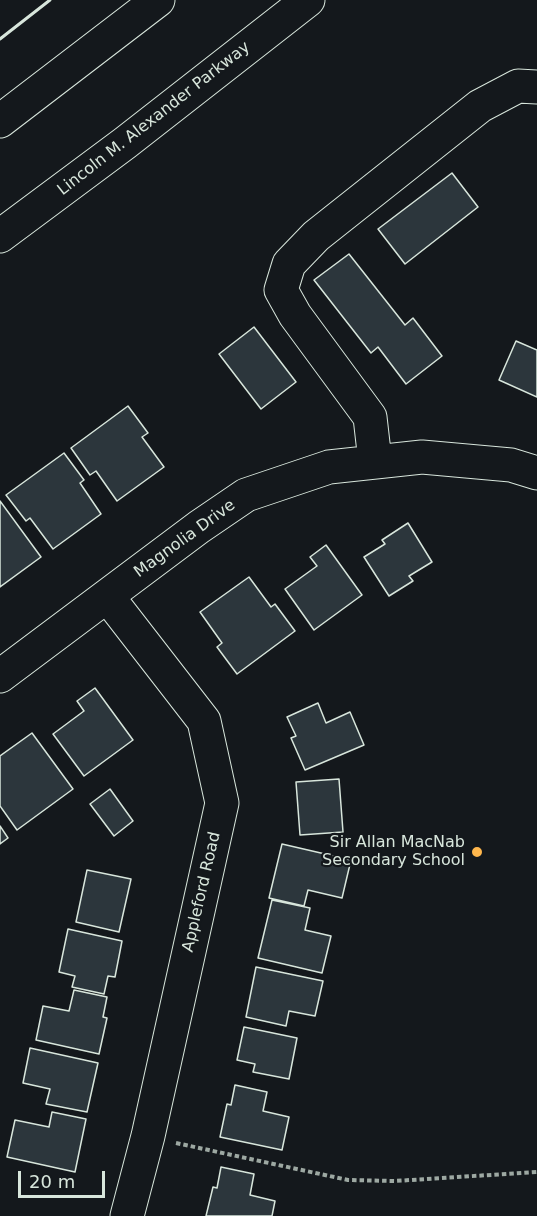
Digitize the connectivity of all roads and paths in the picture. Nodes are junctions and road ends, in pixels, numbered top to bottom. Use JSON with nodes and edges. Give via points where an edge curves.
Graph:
{"nodes":[{"id":1,"x":158,"y":0,"type":"edge"},
{"id":2,"x":308,"y":0,"type":"edge"},
{"id":3,"x":537,"y":87,"type":"edge"},
{"id":4,"x":0,"y":121,"type":"edge"},
{"id":5,"x":0,"y":236,"type":"edge"},
{"id":6,"x":375,"y":462,"type":"junction"},
{"id":7,"x":537,"y":473,"type":"edge"},
{"id":8,"x":108,"y":597,"type":"junction"},
{"id":9,"x":0,"y":676,"type":"edge"},
{"id":10,"x":148,"y":1136,"type":"junction"},
{"id":11,"x":537,"y":1172,"type":"edge"},
{"id":12,"x":127,"y":1216,"type":"edge"}],
"edges":[{"from":1,"to":4,"type":"main road"},
{"from":2,"to":5,"type":"main road","name":"Lincoln M. Alexander Parkway"},
{"from":3,"to":6,"type":"main road","via":[[518,86],[480,106],[316,236],[289,264],[280,290],[370,417]]},
{"from":6,"to":7,"type":"main road","name":"Magnolia Drive","via":[[422,457],[511,465]]},
{"from":6,"to":8,"type":"main road","name":"Magnolia Drive","via":[[330,467],[246,495],[199,526]]},
{"from":8,"to":9,"type":"main road","name":"Magnolia Drive"},
{"from":8,"to":10,"type":"main road","name":"Appleford Road","via":[[204,721],[222,803]]},
{"from":10,"to":11,"type":"path","via":[[348,1180]]},
{"from":10,"to":12,"type":"main road","name":"Appleford Road"}]}
